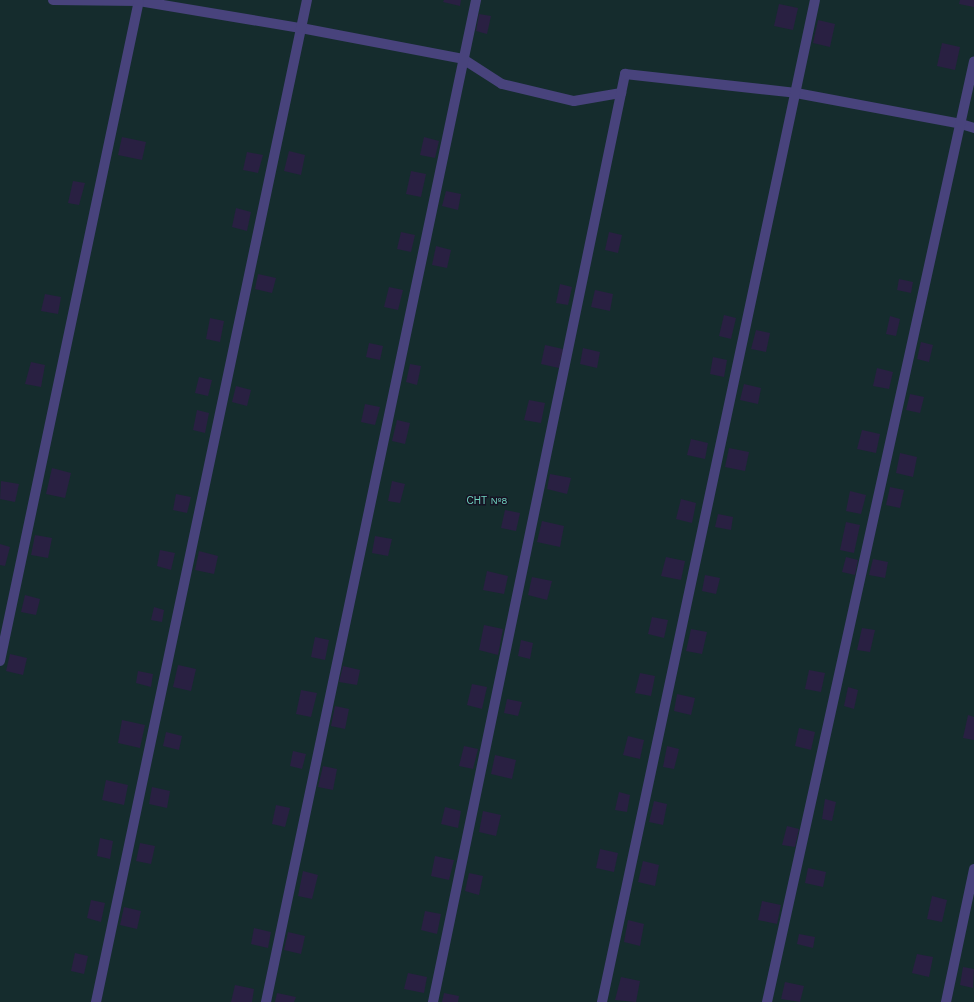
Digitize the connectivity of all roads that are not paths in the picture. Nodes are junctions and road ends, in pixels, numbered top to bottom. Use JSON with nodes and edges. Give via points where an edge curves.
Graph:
{"nodes":[{"id":1,"x":53,"y":0,"type":"edge"},
{"id":2,"x":307,"y":0,"type":"edge"},
{"id":3,"x":476,"y":0,"type":"edge"},
{"id":4,"x":815,"y":0,"type":"edge"},
{"id":5,"x":139,"y":1,"type":"edge"},
{"id":6,"x":301,"y":28,"type":"junction"},
{"id":7,"x":463,"y":59,"type":"junction"},
{"id":8,"x":974,"y":61,"type":"edge"},
{"id":9,"x":621,"y":92,"type":"junction"},
{"id":10,"x":796,"y":93,"type":"junction"},
{"id":11,"x":961,"y":124,"type":"junction"},
{"id":12,"x":974,"y":128,"type":"edge"},
{"id":13,"x":0,"y":662,"type":"edge"},
{"id":14,"x":974,"y":869,"type":"edge"},
{"id":15,"x":96,"y":1002,"type":"edge"},
{"id":16,"x":266,"y":1002,"type":"edge"},
{"id":17,"x":433,"y":1002,"type":"edge"},
{"id":18,"x":602,"y":1002,"type":"edge"},
{"id":19,"x":767,"y":1002,"type":"edge"},
{"id":20,"x":946,"y":1002,"type":"edge"}],
"edges":[{"from":1,"to":5,"type":"street"},
{"from":2,"to":6,"type":"street"},
{"from":3,"to":7,"type":"street"},
{"from":4,"to":10,"type":"street"},
{"from":5,"to":6,"type":"street"},
{"from":5,"to":13,"type":"street"},
{"from":6,"to":7,"type":"street"},
{"from":6,"to":15,"type":"street"},
{"from":7,"to":9,"type":"street","via":[[502,84],[574,101]]},
{"from":7,"to":16,"type":"street"},
{"from":8,"to":11,"type":"street"},
{"from":9,"to":10,"type":"street","via":[[625,74]]},
{"from":9,"to":17,"type":"street"},
{"from":10,"to":11,"type":"street"},
{"from":10,"to":18,"type":"street"},
{"from":11,"to":12,"type":"street"},
{"from":11,"to":19,"type":"street"},
{"from":14,"to":20,"type":"street"}]}
